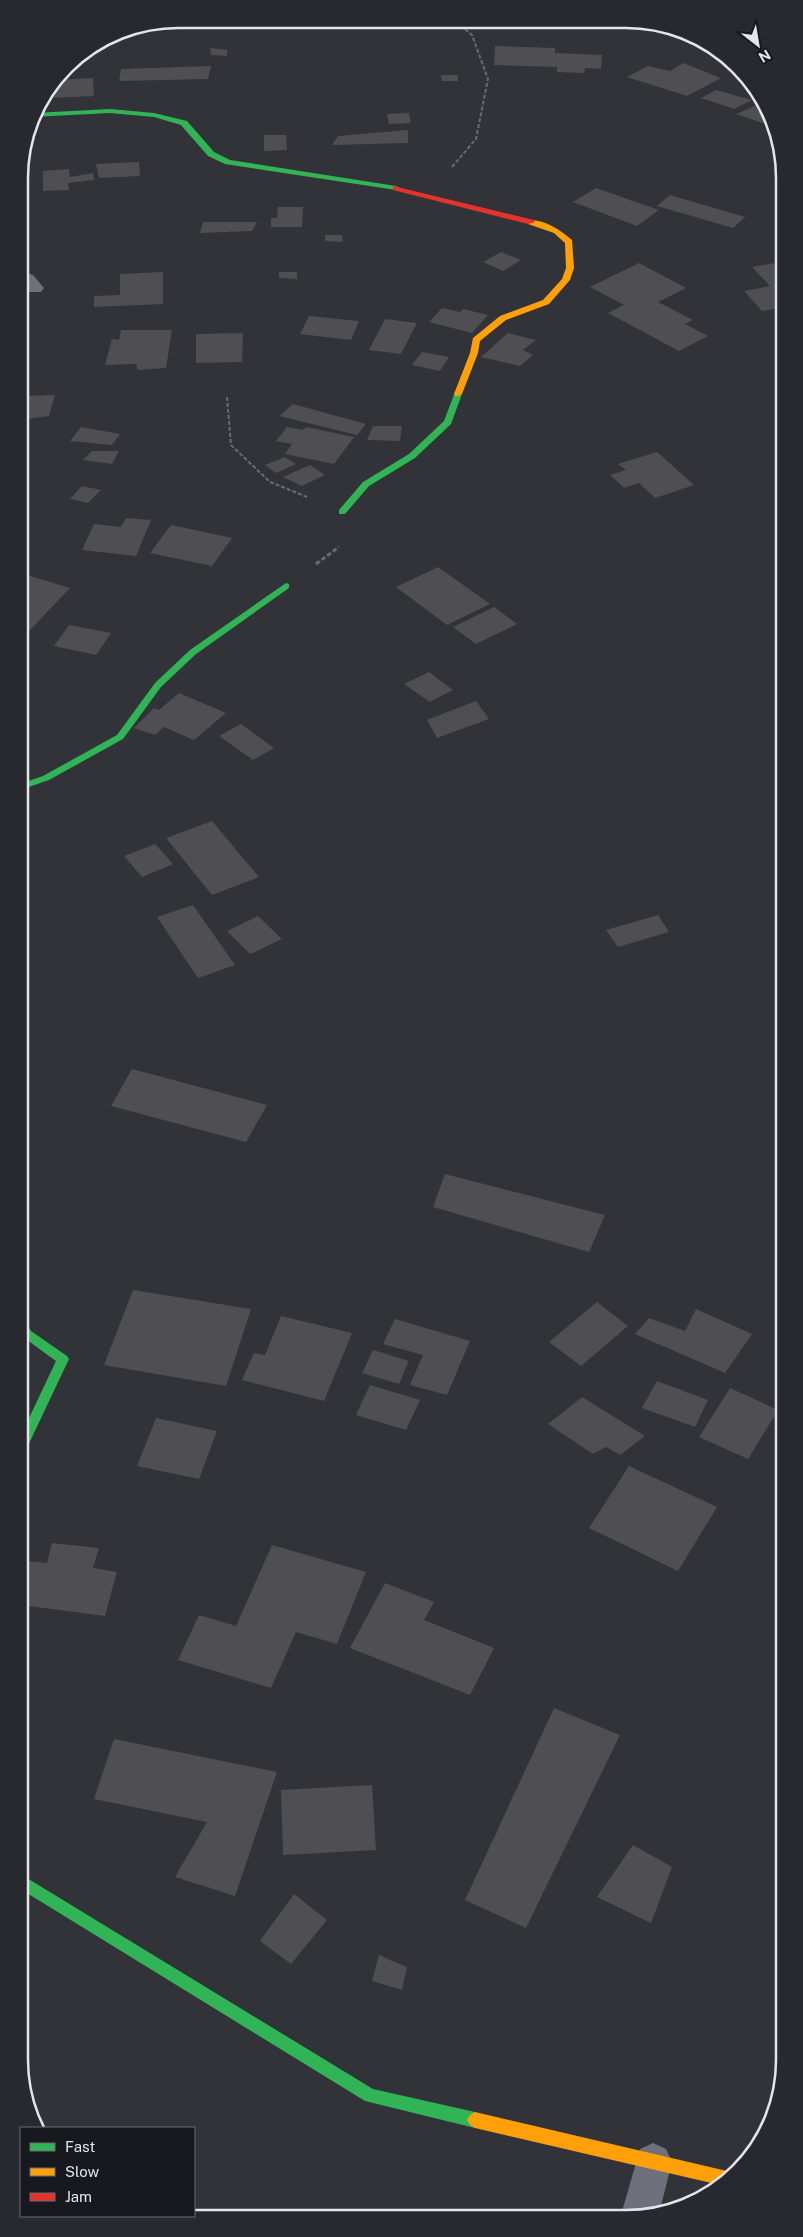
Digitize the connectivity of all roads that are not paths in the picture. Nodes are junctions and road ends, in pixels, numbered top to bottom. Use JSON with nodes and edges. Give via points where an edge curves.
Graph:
{"nodes":[{"id":1,"x":41,"y":115,"type":"edge"},
{"id":2,"x":342,"y":512,"type":"road end"},
{"id":3,"x":286,"y":586,"type":"road end"},
{"id":4,"x":28,"y":784,"type":"edge"},
{"id":5,"x":28,"y":1335,"type":"edge"},
{"id":6,"x":28,"y":1433,"type":"edge"},
{"id":7,"x":28,"y":1886,"type":"edge"},
{"id":8,"x":653,"y":2162,"type":"junction"},
{"id":9,"x":719,"y":2177,"type":"edge"},
{"id":10,"x":642,"y":2208,"type":"edge"}],
"edges":[{"from":1,"to":2,"type":"street","via":[[110,111],[154,115],[184,123],[211,154],[228,162],[379,184],[521,218],[557,231],[569,242],[570,268],[566,280],[546,302],[503,318],[476,340],[448,422],[412,456],[366,484]]},
{"from":3,"to":4,"type":"street","via":[[193,652],[158,685],[120,737],[46,778]]},
{"from":5,"to":6,"type":"street","via":[[63,1360]]},
{"from":7,"to":8,"type":"street","via":[[370,2096]]},
{"from":8,"to":9,"type":"street"},
{"from":8,"to":10,"type":"street"}]}
